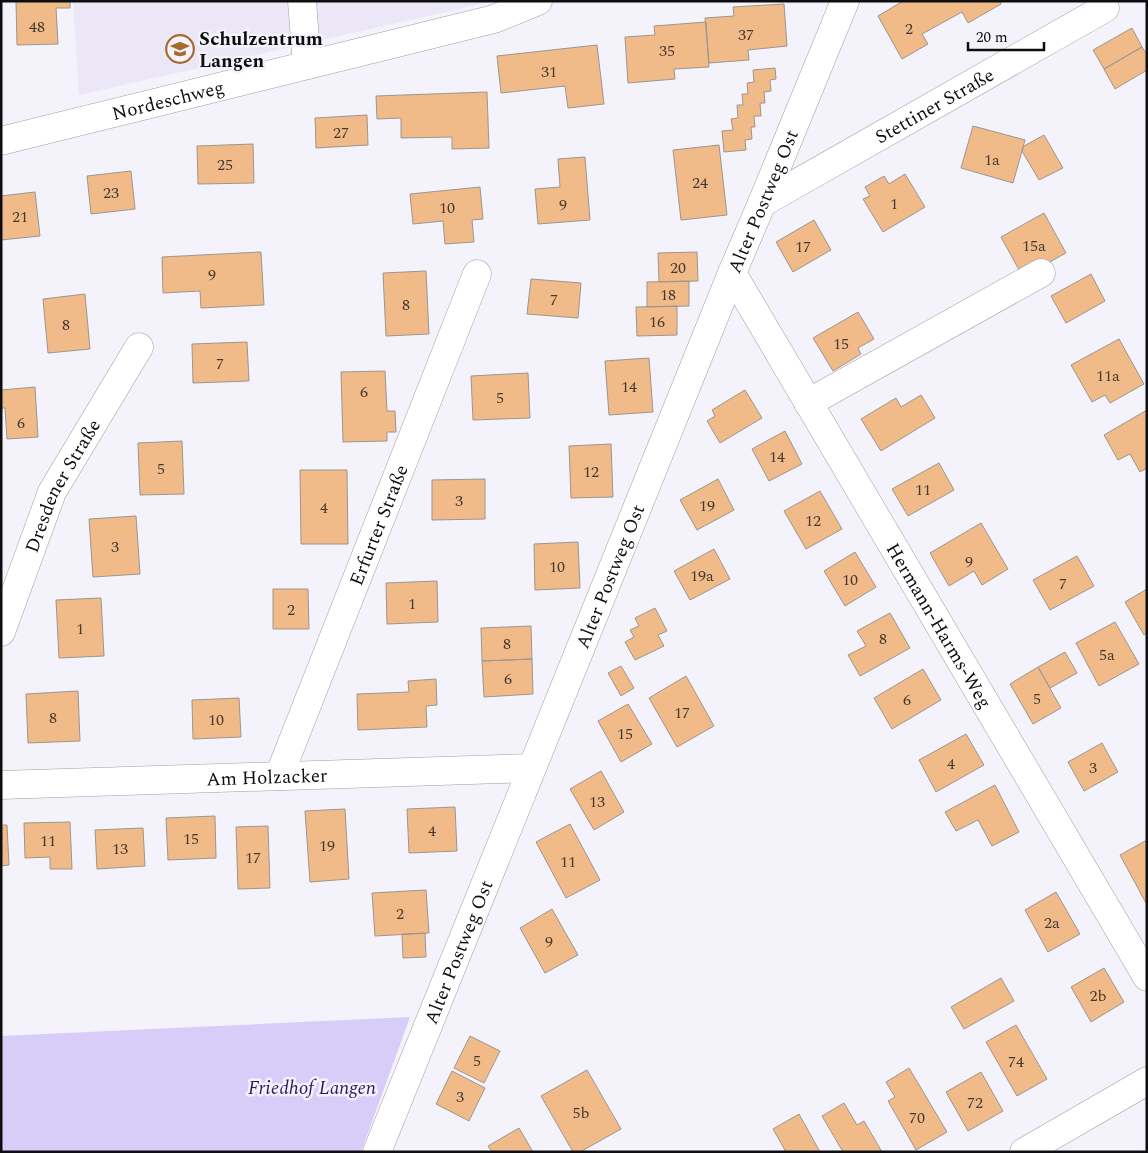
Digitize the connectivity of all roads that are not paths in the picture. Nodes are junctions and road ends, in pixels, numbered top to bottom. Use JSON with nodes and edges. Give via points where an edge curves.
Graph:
{"nodes":[{"id":1,"x":302,"y":1,"type":"edge"},
{"id":2,"x":538,"y":1,"type":"edge"},
{"id":3,"x":845,"y":1,"type":"edge"},
{"id":4,"x":1105,"y":8,"type":"dead end"},
{"id":5,"x":307,"y":66,"type":"junction"},
{"id":6,"x":1,"y":141,"type":"edge"},
{"id":7,"x":762,"y":204,"type":"junction"},
{"id":8,"x":732,"y":273,"type":"junction"},
{"id":9,"x":1041,"y":273,"type":"dead end"},
{"id":10,"x":477,"y":274,"type":"dead end"},
{"id":11,"x":139,"y":347,"type":"dead end"},
{"id":12,"x":808,"y":402,"type":"junction"},
{"id":13,"x":1,"y":632,"type":"edge"},
{"id":14,"x":532,"y":768,"type":"junction"},
{"id":15,"x":279,"y":776,"type":"junction"},
{"id":16,"x":1,"y":785,"type":"edge"},
{"id":17,"x":1147,"y":977,"type":"edge"},
{"id":18,"x":1147,"y":1081,"type":"edge"},
{"id":19,"x":377,"y":1152,"type":"edge"},
{"id":20,"x":1024,"y":1152,"type":"edge"}],
"edges":[{"from":1,"to":5,"type":"street"},
{"from":2,"to":5,"type":"street","name":"Nordeschweg","via":[[494,19]]},
{"from":3,"to":7,"type":"street","name":"Alter Postweg Ost"},
{"from":4,"to":7,"type":"street","name":"Stettiner Straße"},
{"from":5,"to":6,"type":"street","name":"Nordeschweg"},
{"from":7,"to":8,"type":"street","name":"Alter Postweg Ost"},
{"from":8,"to":12,"type":"street","name":"Hermann-Harms-Weg"},
{"from":8,"to":14,"type":"street","name":"Alter Postweg Ost"},
{"from":9,"to":12,"type":"street"},
{"from":10,"to":15,"type":"street","name":"Erfurter Straße"},
{"from":11,"to":13,"type":"street","name":"Dresdener Straße","via":[[52,492]]},
{"from":12,"to":17,"type":"street","name":"Hermann-Harms-Weg"},
{"from":14,"to":15,"type":"street","name":"Am Holzacker"},
{"from":14,"to":19,"type":"street","name":"Alter Postweg Ost"},
{"from":15,"to":16,"type":"street","name":"Am Holzacker"},
{"from":18,"to":20,"type":"street"}]}
